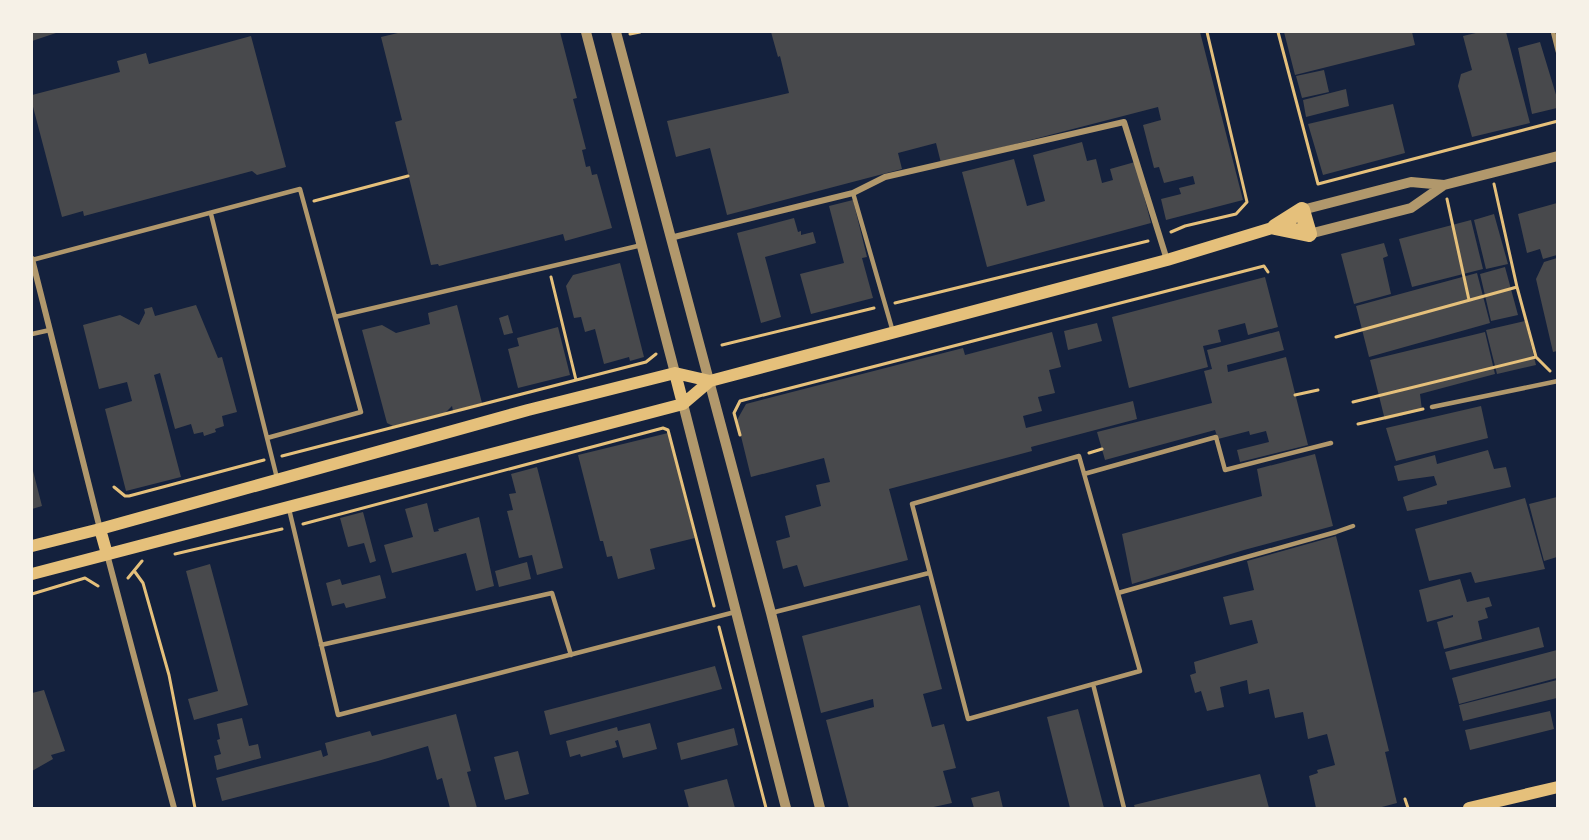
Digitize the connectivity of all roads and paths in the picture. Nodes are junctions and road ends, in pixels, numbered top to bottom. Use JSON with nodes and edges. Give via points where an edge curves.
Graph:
{"nodes":[{"id":1,"x":586,"y":32,"type":"edge"},
{"id":2,"x":616,"y":32,"type":"edge"},
{"id":3,"x":640,"y":32,"type":"edge"},
{"id":4,"x":1207,"y":32,"type":"edge"},
{"id":5,"x":1278,"y":32,"type":"edge"},
{"id":6,"x":1553,"y":32,"type":"edge"},
{"id":7,"x":630,"y":34,"type":"dead end"},
{"id":8,"x":1557,"y":52,"type":"edge"},
{"id":9,"x":1557,"y":121,"type":"edge"},
{"id":10,"x":1557,"y":156,"type":"edge"},
{"id":11,"x":1492,"y":173,"type":"junction"},
{"id":12,"x":408,"y":176,"type":"dead end"},
{"id":13,"x":1444,"y":185,"type":"junction"},
{"id":14,"x":853,"y":193,"type":"junction"},
{"id":15,"x":304,"y":204,"type":"junction"},
{"id":16,"x":1302,"y":210,"type":"junction"},
{"id":17,"x":211,"y":214,"type":"junction"},
{"id":18,"x":1275,"y":226,"type":"junction"},
{"id":19,"x":1309,"y":234,"type":"junction"},
{"id":20,"x":1160,"y":237,"type":"junction"},
{"id":21,"x":670,"y":238,"type":"junction"},
{"id":22,"x":642,"y":245,"type":"junction"},
{"id":23,"x":32,"y":260,"type":"edge"},
{"id":24,"x":1167,"y":260,"type":"junction"},
{"id":25,"x":549,"y":266,"type":"junction"},
{"id":26,"x":1268,"y":272,"type":"dead end"},
{"id":27,"x":1517,"y":287,"type":"junction"},
{"id":28,"x":1468,"y":300,"type":"junction"},
{"id":29,"x":885,"y":306,"type":"junction"},
{"id":30,"x":335,"y":317,"type":"junction"},
{"id":31,"x":50,"y":330,"type":"junction"},
{"id":32,"x":32,"y":334,"type":"edge"},
{"id":33,"x":893,"y":334,"type":"junction"},
{"id":34,"x":1336,"y":337,"type":"dead end"},
{"id":35,"x":722,"y":345,"type":"dead end"},
{"id":36,"x":658,"y":354,"type":"dead end"},
{"id":37,"x":1536,"y":357,"type":"junction"},
{"id":38,"x":675,"y":373,"type":"junction"},
{"id":39,"x":576,"y":380,"type":"junction"},
{"id":40,"x":1557,"y":380,"type":"edge"},
{"id":41,"x":710,"y":381,"type":"junction"},
{"id":42,"x":1318,"y":390,"type":"dead end"},
{"id":43,"x":1295,"y":395,"type":"dead end"},
{"id":44,"x":1353,"y":402,"type":"dead end"},
{"id":45,"x":683,"y":404,"type":"junction"},
{"id":46,"x":1432,"y":406,"type":"joint"},
{"id":47,"x":734,"y":413,"type":"dead end"},
{"id":48,"x":1358,"y":424,"type":"dead end"},
{"id":49,"x":669,"y":430,"type":"dead end"},
{"id":50,"x":267,"y":438,"type":"junction"},
{"id":51,"x":1331,"y":443,"type":"dead end"},
{"id":52,"x":272,"y":458,"type":"junction"},
{"id":53,"x":1084,"y":474,"type":"junction"},
{"id":54,"x":278,"y":481,"type":"junction"},
{"id":55,"x":114,"y":487,"type":"dead end"},
{"id":56,"x":288,"y":507,"type":"junction"},
{"id":57,"x":1353,"y":526,"type":"dead end"},
{"id":58,"x":293,"y":527,"type":"junction"},
{"id":59,"x":100,"y":530,"type":"junction"},
{"id":60,"x":32,"y":546,"type":"edge"},
{"id":61,"x":107,"y":554,"type":"junction"},
{"id":62,"x":165,"y":556,"type":"dead end"},
{"id":63,"x":142,"y":561,"type":"dead end"},
{"id":64,"x":135,"y":572,"type":"junction"},
{"id":65,"x":929,"y":573,"type":"junction"},
{"id":66,"x":32,"y":574,"type":"edge"},
{"id":67,"x":128,"y":578,"type":"dead end"},
{"id":68,"x":98,"y":586,"type":"dead end"},
{"id":69,"x":1118,"y":593,"type":"junction"},
{"id":70,"x":32,"y":594,"type":"edge"},
{"id":71,"x":736,"y":612,"type":"junction"},
{"id":72,"x":771,"y":613,"type":"junction"},
{"id":73,"x":321,"y":645,"type":"junction"},
{"id":74,"x":571,"y":655,"type":"junction"},
{"id":75,"x":1093,"y":684,"type":"junction"},
{"id":76,"x":1557,"y":787,"type":"edge"},
{"id":77,"x":1405,"y":799,"type":"dead end"},
{"id":78,"x":174,"y":808,"type":"edge"},
{"id":79,"x":195,"y":808,"type":"edge"},
{"id":80,"x":786,"y":808,"type":"edge"},
{"id":81,"x":820,"y":808,"type":"edge"},
{"id":82,"x":1124,"y":808,"type":"edge"},
{"id":83,"x":1407,"y":808,"type":"edge"},
{"id":84,"x":1469,"y":808,"type":"edge"}],
"edges":[{"from":1,"to":22,"type":"street"},
{"from":2,"to":21,"type":"street"},
{"from":3,"to":7,"type":"path"},
{"from":4,"to":20,"type":"path","via":[[1248,202],[1236,214],[1185,226]]},
{"from":5,"to":9,"type":"path","via":[[1318,184]]},
{"from":6,"to":8,"type":"lane"},
{"from":10,"to":11,"type":"street"},
{"from":11,"to":13,"type":"street"},
{"from":11,"to":27,"type":"path"},
{"from":12,"to":15,"type":"path"},
{"from":13,"to":16,"type":"street","via":[[1410,182]]},
{"from":13,"to":19,"type":"street","via":[[1411,208]]},
{"from":13,"to":28,"type":"path"},
{"from":14,"to":20,"type":"street","via":[[885,177],[1124,122]]},
{"from":14,"to":21,"type":"street"},
{"from":14,"to":29,"type":"lane"},
{"from":15,"to":17,"type":"lane","via":[[300,189]]},
{"from":15,"to":30,"type":"lane"},
{"from":16,"to":18,"type":"highway"},
{"from":16,"to":19,"type":"highway"},
{"from":17,"to":23,"type":"lane"},
{"from":17,"to":50,"type":"lane"},
{"from":18,"to":19,"type":"highway"},
{"from":18,"to":24,"type":"main road"},
{"from":20,"to":24,"type":"street"},
{"from":20,"to":29,"type":"path"},
{"from":21,"to":41,"type":"street"},
{"from":22,"to":25,"type":"lane"},
{"from":22,"to":38,"type":"street"},
{"from":23,"to":31,"type":"street"},
{"from":24,"to":33,"type":"main road"},
{"from":25,"to":30,"type":"lane"},
{"from":25,"to":39,"type":"path"},
{"from":26,"to":47,"type":"path","via":[[1264,266],[740,401]]},
{"from":27,"to":28,"type":"path"},
{"from":27,"to":37,"type":"path"},
{"from":28,"to":34,"type":"path"},
{"from":29,"to":33,"type":"lane"},
{"from":29,"to":35,"type":"path"},
{"from":30,"to":50,"type":"lane","via":[[361,412]]},
{"from":31,"to":32,"type":"lane"},
{"from":31,"to":59,"type":"street"},
{"from":33,"to":41,"type":"main road"},
{"from":36,"to":39,"type":"path","via":[[646,362]]},
{"from":37,"to":40,"type":"path"},
{"from":37,"to":44,"type":"path"},
{"from":38,"to":41,"type":"main road"},
{"from":38,"to":45,"type":"main road"},
{"from":38,"to":54,"type":"main road"},
{"from":39,"to":52,"type":"path"},
{"from":40,"to":46,"type":"lane"},
{"from":41,"to":45,"type":"main road"},
{"from":41,"to":72,"type":"street"},
{"from":42,"to":43,"type":"path"},
{"from":45,"to":56,"type":"main road"},
{"from":45,"to":71,"type":"street"},
{"from":46,"to":48,"type":"path"},
{"from":49,"to":58,"type":"path","via":[[663,428]]},
{"from":50,"to":52,"type":"lane"},
{"from":51,"to":53,"type":"lane","via":[[1225,470],[1216,437]]},
{"from":52,"to":54,"type":"lane"},
{"from":52,"to":55,"type":"path","via":[[129,496]]},
{"from":53,"to":65,"type":"lane","via":[[1078,456],[912,504]]},
{"from":53,"to":69,"type":"lane"},
{"from":54,"to":59,"type":"main road"},
{"from":56,"to":58,"type":"lane"},
{"from":56,"to":61,"type":"main road"},
{"from":57,"to":69,"type":"lane"},
{"from":58,"to":62,"type":"path"},
{"from":58,"to":73,"type":"lane"},
{"from":59,"to":60,"type":"main road"},
{"from":59,"to":61,"type":"main road"},
{"from":61,"to":66,"type":"main road"},
{"from":61,"to":78,"type":"street"},
{"from":63,"to":64,"type":"path"},
{"from":64,"to":67,"type":"path"},
{"from":64,"to":79,"type":"path","via":[[143,583],[170,675]]},
{"from":65,"to":72,"type":"lane"},
{"from":65,"to":75,"type":"lane","via":[[968,719]]},
{"from":68,"to":70,"type":"path","via":[[85,578]]},
{"from":69,"to":75,"type":"lane","via":[[1140,671]]},
{"from":71,"to":74,"type":"lane"},
{"from":71,"to":80,"type":"street"},
{"from":72,"to":81,"type":"street"},
{"from":73,"to":74,"type":"lane","via":[[552,593]]},
{"from":73,"to":74,"type":"lane","via":[[338,715]]},
{"from":75,"to":82,"type":"lane"},
{"from":76,"to":84,"type":"main road"},
{"from":77,"to":83,"type":"path"}]}
